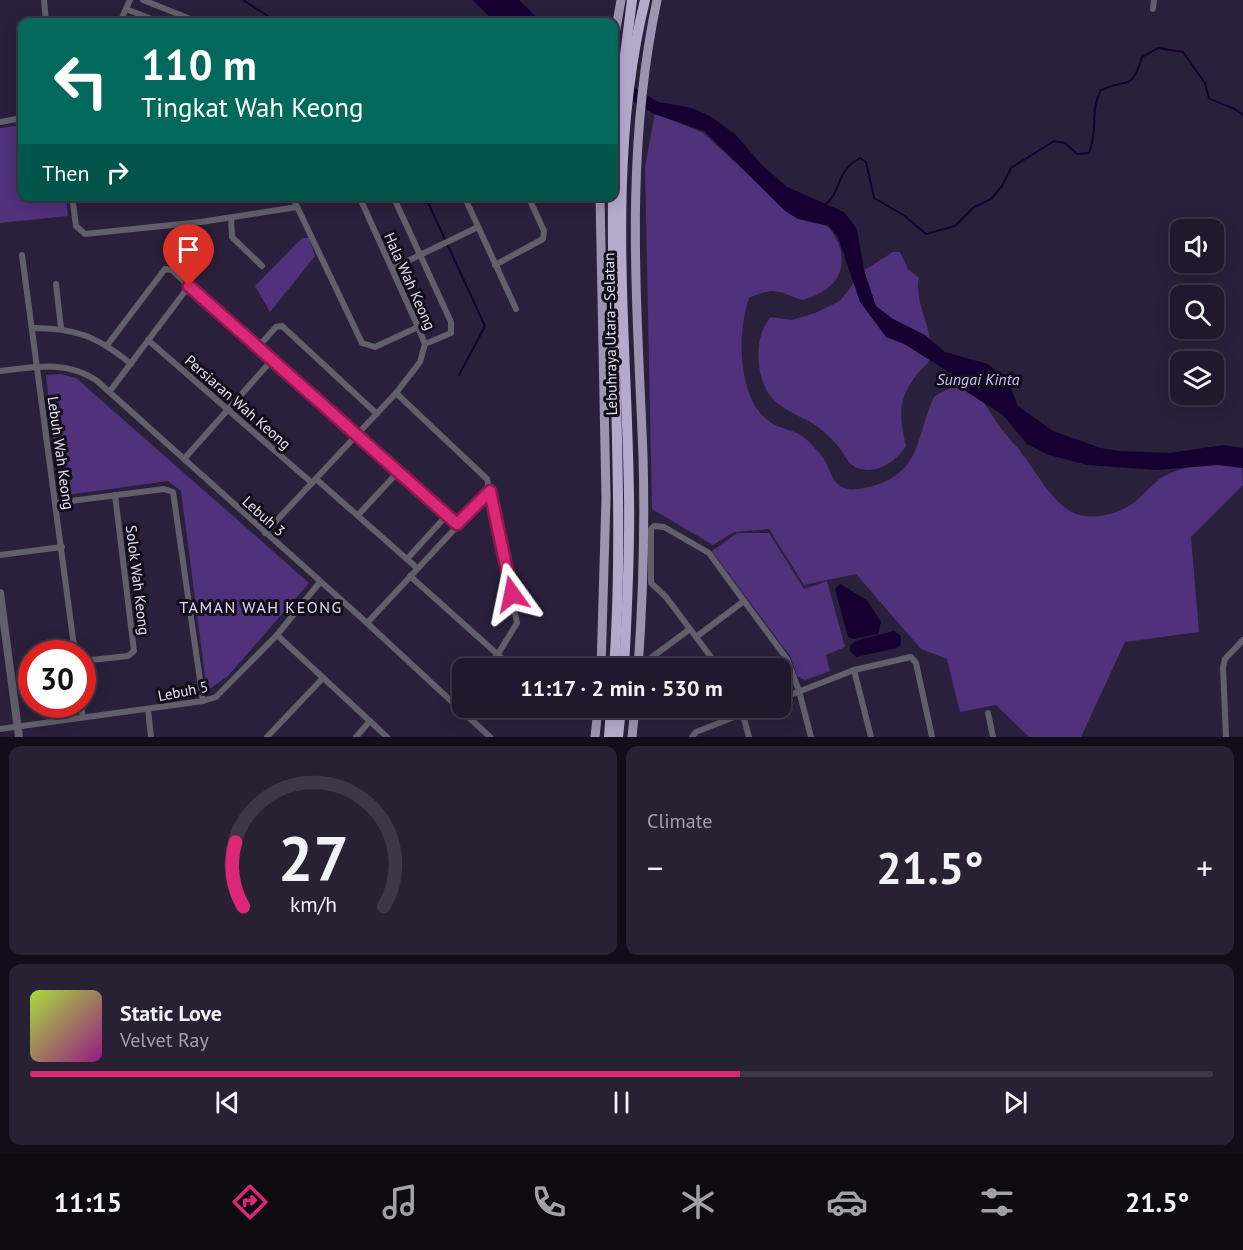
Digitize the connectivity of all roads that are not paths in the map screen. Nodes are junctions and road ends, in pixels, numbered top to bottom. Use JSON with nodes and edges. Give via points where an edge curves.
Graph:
{"nodes":[{"id":1,"x":44,"y":0,"type":"edge"},
{"id":2,"x":130,"y":0,"type":"edge"},
{"id":3,"x":143,"y":0,"type":"edge"},
{"id":4,"x":621,"y":0,"type":"edge"},
{"id":5,"x":632,"y":0,"type":"edge"},
{"id":6,"x":645,"y":0,"type":"edge"},
{"id":7,"x":657,"y":0,"type":"edge"},
{"id":8,"x":1154,"y":0,"type":"edge"},
{"id":9,"x":126,"y":9,"type":"junction"},
{"id":10,"x":1153,"y":9,"type":"dead end"},
{"id":11,"x":46,"y":18,"type":"edge"},
{"id":12,"x":122,"y":18,"type":"edge"},
{"id":13,"x":149,"y":18,"type":"edge"},
{"id":14,"x":188,"y":18,"type":"edge"},
{"id":15,"x":618,"y":18,"type":"edge"},
{"id":16,"x":631,"y":48,"type":"junction"},
{"id":17,"x":0,"y":112,"type":"edge"},
{"id":18,"x":18,"y":119,"type":"edge"},
{"id":19,"x":1,"y":122,"type":"edge"},
{"id":20,"x":621,"y":125,"type":"junction"},
{"id":21,"x":618,"y":152,"type":"edge"},
{"id":22,"x":73,"y":201,"type":"edge"},
{"id":23,"x":294,"y":201,"type":"edge"},
{"id":24,"x":361,"y":201,"type":"edge"},
{"id":25,"x":395,"y":201,"type":"edge"},
{"id":26,"x":466,"y":201,"type":"edge"},
{"id":27,"x":530,"y":201,"type":"edge"},
{"id":28,"x":600,"y":201,"type":"edge"},
{"id":29,"x":613,"y":201,"type":"edge"},
{"id":30,"x":297,"y":207,"type":"junction"},
{"id":31,"x":231,"y":218,"type":"junction"},
{"id":32,"x":478,"y":227,"type":"junction"},
{"id":33,"x":22,"y":255,"type":"dead end"},
{"id":34,"x":420,"y":255,"type":"junction"},
{"id":35,"x":495,"y":265,"type":"junction"},
{"id":36,"x":262,"y":266,"type":"dead end"},
{"id":37,"x":393,"y":268,"type":"junction"},
{"id":38,"x":56,"y":284,"type":"dead end"},
{"id":39,"x":189,"y":286,"type":"junction"},
{"id":40,"x":516,"y":309,"type":"dead end"},
{"id":41,"x":418,"y":327,"type":"junction"},
{"id":42,"x":32,"y":328,"type":"junction"},
{"id":43,"x":61,"y":328,"type":"junction"},
{"id":44,"x":148,"y":340,"type":"junction"},
{"id":45,"x":108,"y":344,"type":"junction"},
{"id":46,"x":425,"y":344,"type":"junction"},
{"id":47,"x":257,"y":348,"type":"junction"},
{"id":48,"x":271,"y":361,"type":"junction"},
{"id":49,"x":131,"y":364,"type":"junction"},
{"id":50,"x":37,"y":366,"type":"junction"},
{"id":51,"x":0,"y":371,"type":"edge"},
{"id":52,"x":110,"y":391,"type":"junction"},
{"id":53,"x":396,"y":393,"type":"junction"},
{"id":54,"x":228,"y":409,"type":"junction"},
{"id":55,"x":377,"y":414,"type":"junction"},
{"id":56,"x":356,"y":436,"type":"junction"},
{"id":57,"x":184,"y":459,"type":"junction"},
{"id":58,"x":398,"y":472,"type":"junction"},
{"id":59,"x":314,"y":481,"type":"junction"},
{"id":60,"x":490,"y":491,"type":"junction"},
{"id":61,"x":115,"y":495,"type":"junction"},
{"id":62,"x":55,"y":502,"type":"junction"},
{"id":63,"x":358,"y":515,"type":"junction"},
{"id":64,"x":447,"y":515,"type":"junction"},
{"id":65,"x":457,"y":524,"type":"junction"},
{"id":66,"x":265,"y":533,"type":"junction"},
{"id":67,"x":62,"y":547,"type":"junction"},
{"id":68,"x":0,"y":555,"type":"edge"},
{"id":69,"x":407,"y":559,"type":"junction"},
{"id":70,"x":417,"y":568,"type":"junction"},
{"id":71,"x":410,"y":576,"type":"junction"},
{"id":72,"x":320,"y":582,"type":"junction"},
{"id":73,"x":0,"y":593,"type":"edge"},
{"id":74,"x":744,"y":601,"type":"junction"},
{"id":75,"x":368,"y":623,"type":"junction"},
{"id":76,"x":690,"y":629,"type":"junction"},
{"id":77,"x":277,"y":635,"type":"junction"},
{"id":78,"x":696,"y":637,"type":"junction"},
{"id":79,"x":73,"y":640,"type":"edge"},
{"id":80,"x":1243,"y":640,"type":"edge"},
{"id":81,"x":498,"y":654,"type":"junction"},
{"id":82,"x":495,"y":658,"type":"edge"},
{"id":83,"x":502,"y":658,"type":"edge"},
{"id":84,"x":601,"y":658,"type":"edge"},
{"id":85,"x":615,"y":658,"type":"edge"},
{"id":86,"x":624,"y":658,"type":"edge"},
{"id":87,"x":638,"y":658,"type":"edge"},
{"id":88,"x":651,"y":658,"type":"edge"},
{"id":89,"x":712,"y":658,"type":"edge"},
{"id":90,"x":96,"y":659,"type":"edge"},
{"id":91,"x":854,"y":670,"type":"junction"},
{"id":92,"x":322,"y":678,"type":"junction"},
{"id":93,"x":799,"y":691,"type":"junction"},
{"id":94,"x":791,"y":694,"type":"edge"},
{"id":95,"x":203,"y":701,"type":"junction"},
{"id":96,"x":452,"y":702,"type":"edge"},
{"id":97,"x":148,"y":709,"type":"junction"},
{"id":98,"x":988,"y":713,"type":"dead end"},
{"id":99,"x":96,"y":715,"type":"edge"},
{"id":100,"x":76,"y":718,"type":"edge"},
{"id":101,"x":469,"y":718,"type":"edge"},
{"id":102,"x":597,"y":718,"type":"edge"},
{"id":103,"x":611,"y":718,"type":"edge"},
{"id":104,"x":620,"y":718,"type":"edge"},
{"id":105,"x":634,"y":718,"type":"edge"},
{"id":106,"x":727,"y":718,"type":"edge"},
{"id":107,"x":744,"y":718,"type":"edge"},
{"id":108,"x":370,"y":722,"type":"junction"},
{"id":109,"x":18,"y":726,"type":"junction"},
{"id":110,"x":0,"y":729,"type":"edge"},
{"id":111,"x":19,"y":737,"type":"edge"},
{"id":112,"x":151,"y":737,"type":"edge"},
{"id":113,"x":267,"y":737,"type":"edge"},
{"id":114,"x":356,"y":737,"type":"edge"},
{"id":115,"x":387,"y":737,"type":"edge"},
{"id":116,"x":490,"y":737,"type":"edge"},
{"id":117,"x":595,"y":737,"type":"edge"},
{"id":118,"x":609,"y":737,"type":"edge"},
{"id":119,"x":618,"y":737,"type":"edge"},
{"id":120,"x":632,"y":737,"type":"edge"},
{"id":121,"x":692,"y":737,"type":"edge"},
{"id":122,"x":749,"y":737,"type":"edge"},
{"id":123,"x":810,"y":737,"type":"edge"},
{"id":124,"x":871,"y":737,"type":"edge"},
{"id":125,"x":932,"y":737,"type":"edge"},
{"id":126,"x":993,"y":737,"type":"edge"},
{"id":127,"x":1226,"y":737,"type":"edge"}],
"edges":[{"from":1,"to":11,"type":"street"},
{"from":2,"to":9,"type":"street"},
{"from":3,"to":14,"type":"street"},
{"from":4,"to":15,"type":"main road"},
{"from":5,"to":16,"type":"highway","name":"Lebuhraya Utara–Selatan"},
{"from":6,"to":16,"type":"highway","name":"Lebuhraya Utara–Selatan"},
{"from":7,"to":87,"type":"main road","via":[[638,127],[633,233],[644,523]]},
{"from":8,"to":10,"type":"street"},
{"from":9,"to":12,"type":"street"},
{"from":9,"to":13,"type":"street"},
{"from":16,"to":20,"type":"highway","name":"Lebuhraya Utara–Selatan"},
{"from":17,"to":19,"type":"street"},
{"from":18,"to":19,"type":"street"},
{"from":20,"to":21,"type":"highway","name":"Lebuhraya Utara–Selatan"},
{"from":20,"to":86,"type":"highway","name":"Lebuhraya Utara–Selatan","via":[[629,498]]},
{"from":22,"to":31,"type":"street","via":[[76,226],[81,233]]},
{"from":23,"to":30,"type":"street"},
{"from":24,"to":37,"type":"street","name":"Hala Wah Keong"},
{"from":25,"to":34,"type":"street"},
{"from":26,"to":32,"type":"street"},
{"from":27,"to":35,"type":"street","via":[[544,231],[543,239]]},
{"from":28,"to":84,"type":"main road","via":[[606,498]]},
{"from":29,"to":85,"type":"highway","name":"Lebuhraya Utara–Selatan","via":[[620,495]]},
{"from":30,"to":31,"type":"street"},
{"from":30,"to":41,"type":"street","via":[[362,343],[375,347]]},
{"from":31,"to":36,"type":"street","via":[[232,237]]},
{"from":32,"to":34,"type":"street"},
{"from":32,"to":35,"type":"street"},
{"from":33,"to":42,"type":"street","name":"Lebuh Wah Keong"},
{"from":34,"to":37,"type":"street"},
{"from":34,"to":46,"type":"street","via":[[452,328],[444,337]]},
{"from":35,"to":40,"type":"street"},
{"from":37,"to":41,"type":"street","name":"Hala Wah Keong"},
{"from":38,"to":43,"type":"street"},
{"from":39,"to":44,"type":"street"},
{"from":39,"to":45,"type":"street","via":[[172,270],[165,269]]},
{"from":39,"to":47,"type":"street"},
{"from":41,"to":46,"type":"street","name":"Hala Wah Keong"},
{"from":42,"to":43,"type":"street"},
{"from":42,"to":50,"type":"street","name":"Lebuh Wah Keong"},
{"from":43,"to":45,"type":"street"},
{"from":44,"to":49,"type":"street"},
{"from":44,"to":54,"type":"street","name":"Persiaran Wah Keong"},
{"from":45,"to":49,"type":"street"},
{"from":46,"to":53,"type":"street","name":"Hala Wah Keong","via":[[420,362]]},
{"from":47,"to":48,"type":"street"},
{"from":47,"to":55,"type":"street","via":[[276,327],[282,326]]},
{"from":48,"to":54,"type":"street"},
{"from":48,"to":56,"type":"street"},
{"from":49,"to":52,"type":"street"},
{"from":50,"to":51,"type":"street","name":"Lebuh 3"},
{"from":50,"to":52,"type":"street","name":"Lebuh 3","via":[[60,365],[82,371]]},
{"from":50,"to":62,"type":"street","name":"Lebuh Wah Keong"},
{"from":52,"to":57,"type":"street","name":"Lebuh 3"},
{"from":53,"to":55,"type":"street","name":"Hala Wah Keong"},
{"from":53,"to":60,"type":"street","via":[[485,477]]},
{"from":54,"to":57,"type":"street"},
{"from":54,"to":59,"type":"street","name":"Persiaran Wah Keong"},
{"from":55,"to":56,"type":"street","name":"Hala Wah Keong"},
{"from":56,"to":58,"type":"street"},
{"from":56,"to":59,"type":"street","name":"Hala Wah Keong"},
{"from":57,"to":66,"type":"street","name":"Lebuh 3"},
{"from":58,"to":63,"type":"street"},
{"from":58,"to":64,"type":"street"},
{"from":59,"to":63,"type":"street","name":"Persiaran Wah Keong"},
{"from":59,"to":66,"type":"street","name":"Hala Wah Keong"},
{"from":60,"to":65,"type":"street"},
{"from":60,"to":81,"type":"street","via":[[517,623]]},
{"from":61,"to":62,"type":"street"},
{"from":61,"to":90,"type":"street","name":"Solok Wah Keong","via":[[134,651],[128,656]]},
{"from":61,"to":95,"type":"street","via":[[164,489],[175,495]]},
{"from":62,"to":67,"type":"street","name":"Lebuh Wah Keong"},
{"from":63,"to":69,"type":"street","name":"Persiaran Wah Keong"},
{"from":64,"to":65,"type":"street"},
{"from":64,"to":69,"type":"street"},
{"from":65,"to":70,"type":"street"},
{"from":66,"to":72,"type":"street","name":"Lebuh 3"},
{"from":67,"to":68,"type":"street"},
{"from":67,"to":79,"type":"street","name":"Lebuh Wah Keong"},
{"from":69,"to":70,"type":"street","name":"Persiaran Wah Keong"},
{"from":70,"to":71,"type":"street"},
{"from":71,"to":75,"type":"street"},
{"from":71,"to":81,"type":"street"},
{"from":72,"to":75,"type":"street","name":"Lebuh 3"},
{"from":72,"to":77,"type":"street","name":"Lebuh 5"},
{"from":73,"to":109,"type":"street"},
{"from":74,"to":76,"type":"street","via":[[709,553],[662,526],[651,529],[653,586]]},
{"from":74,"to":78,"type":"street"},
{"from":74,"to":93,"type":"street","via":[[786,657]]},
{"from":75,"to":96,"type":"street","name":"Lebuh 3"},
{"from":76,"to":78,"type":"street"},
{"from":76,"to":88,"type":"street"},
{"from":77,"to":92,"type":"street"},
{"from":77,"to":95,"type":"street","name":"Lebuh 5","via":[[224,690]]},
{"from":78,"to":89,"type":"street"},
{"from":80,"to":127,"type":"street","via":[[1225,659],[1223,667]]},
{"from":81,"to":82,"type":"street"},
{"from":81,"to":83,"type":"street"},
{"from":91,"to":93,"type":"street"},
{"from":91,"to":124,"type":"street"},
{"from":91,"to":125,"type":"street","via":[[914,658]]},
{"from":92,"to":108,"type":"street"},
{"from":92,"to":113,"type":"street"},
{"from":93,"to":94,"type":"street"},
{"from":93,"to":123,"type":"street"},
{"from":95,"to":97,"type":"street","name":"Lebuh 5"},
{"from":97,"to":99,"type":"street","name":"Lebuh 5"},
{"from":97,"to":112,"type":"street"},
{"from":98,"to":126,"type":"street"},
{"from":100,"to":109,"type":"street","name":"Lebuh 5"},
{"from":101,"to":116,"type":"street","name":"Lebuh 3"},
{"from":102,"to":117,"type":"main road"},
{"from":103,"to":118,"type":"highway"},
{"from":104,"to":119,"type":"highway"},
{"from":105,"to":120,"type":"main road"},
{"from":106,"to":121,"type":"street"},
{"from":107,"to":122,"type":"street"},
{"from":108,"to":114,"type":"street"},
{"from":108,"to":115,"type":"street"},
{"from":109,"to":110,"type":"street","name":"Lebuh 5"},
{"from":109,"to":111,"type":"street"}]}
